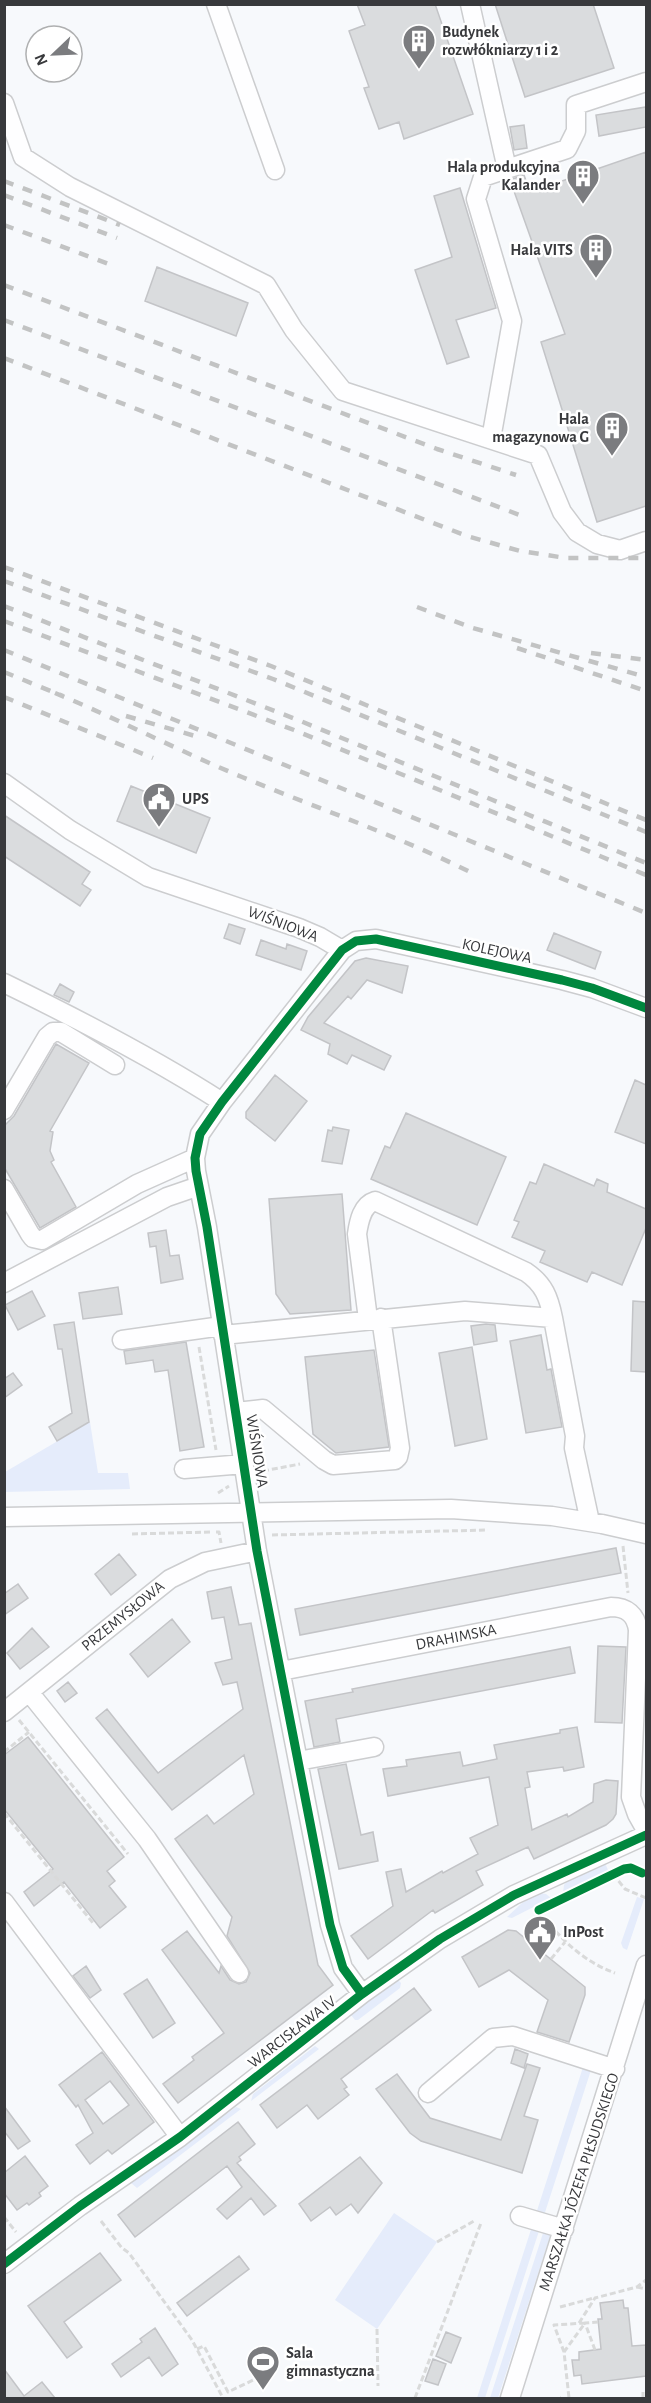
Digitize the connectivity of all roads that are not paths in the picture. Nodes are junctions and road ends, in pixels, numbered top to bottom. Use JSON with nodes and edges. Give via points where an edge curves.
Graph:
{"nodes":[{"id":1,"x":216,"y":4,"type":"edge"},
{"id":2,"x":470,"y":4,"type":"edge"},
{"id":3,"x":646,"y":82,"type":"edge"},
{"id":4,"x":4,"y":103,"type":"edge"},
{"id":5,"x":507,"y":169,"type":"junction"},
{"id":6,"x":275,"y":170,"type":"dead end"},
{"id":7,"x":491,"y":439,"type":"junction"},
{"id":8,"x":646,"y":541,"type":"edge"},
{"id":9,"x":4,"y":783,"type":"edge"},
{"id":10,"x":342,"y":950,"type":"junction"},
{"id":11,"x":4,"y":983,"type":"edge"},
{"id":12,"x":646,"y":1008,"type":"edge"},
{"id":13,"x":115,"y":1065,"type":"dead end"},
{"id":14,"x":222,"y":1102,"type":"junction"},
{"id":15,"x":4,"y":1110,"type":"edge"},
{"id":16,"x":195,"y":1158,"type":"junction"},
{"id":17,"x":199,"y":1186,"type":"junction"},
{"id":18,"x":4,"y":1189,"type":"edge"},
{"id":19,"x":4,"y":1283,"type":"edge"},
{"id":20,"x":553,"y":1318,"type":"junction"},
{"id":21,"x":374,"y":1319,"type":"junction"},
{"id":22,"x":223,"y":1330,"type":"junction"},
{"id":23,"x":122,"y":1340,"type":"dead end"},
{"id":24,"x":236,"y":1412,"type":"junction"},
{"id":25,"x":243,"y":1467,"type":"junction"},
{"id":26,"x":184,"y":1469,"type":"dead end"},
{"id":27,"x":252,"y":1513,"type":"junction"},
{"id":28,"x":4,"y":1517,"type":"edge"},
{"id":29,"x":590,"y":1522,"type":"junction"},
{"id":30,"x":646,"y":1534,"type":"edge"},
{"id":31,"x":257,"y":1551,"type":"junction"},
{"id":32,"x":281,"y":1671,"type":"junction"},
{"id":33,"x":29,"y":1692,"type":"junction"},
{"id":34,"x":11,"y":1716,"type":"edge"},
{"id":35,"x":374,"y":1747,"type":"dead end"},
{"id":36,"x":298,"y":1761,"type":"junction"},
{"id":37,"x":646,"y":1830,"type":"edge"},
{"id":38,"x":646,"y":1835,"type":"edge"},
{"id":39,"x":4,"y":1902,"type":"edge"},
{"id":40,"x":646,"y":1965,"type":"edge"},
{"id":41,"x":238,"y":1973,"type":"dead end"},
{"id":42,"x":362,"y":1994,"type":"junction"},
{"id":43,"x":615,"y":2069,"type":"junction"},
{"id":44,"x":428,"y":2093,"type":"dead end"},
{"id":45,"x":180,"y":2138,"type":"junction"},
{"id":46,"x":520,"y":2216,"type":"dead end"},
{"id":47,"x":564,"y":2229,"type":"junction"},
{"id":48,"x":4,"y":2264,"type":"edge"},
{"id":49,"x":510,"y":2398,"type":"edge"}],
"edges":[{"from":1,"to":6,"type":"street"},
{"from":2,"to":5,"type":"street"},
{"from":3,"to":5,"type":"street","via":[[576,105],[576,131],[567,149]]},
{"from":4,"to":7,"type":"street","via":[[23,157],[70,188],[266,285],[294,330],[342,391]]},
{"from":5,"to":7,"type":"street","via":[[483,177],[476,199],[512,321]]},
{"from":7,"to":8,"type":"street","via":[[538,455],[562,512],[577,532],[597,544],[620,550]]},
{"from":9,"to":10,"type":"street","name":"WIŚNIOWA","via":[[70,830],[148,877],[299,928]]},
{"from":10,"to":12,"type":"street","name":"KOLEJOWA","via":[[356,941],[376,939],[562,980]]},
{"from":10,"to":14,"type":"street","name":"WIŚNIOWA"},
{"from":11,"to":14,"type":"street"},
{"from":13,"to":15,"type":"street","via":[[61,1032],[53,1032]]},
{"from":14,"to":16,"type":"street","name":"WIŚNIOWA","via":[[200,1134]]},
{"from":16,"to":17,"type":"street","name":"WIŚNIOWA"},
{"from":16,"to":18,"type":"street","via":[[137,1184],[42,1240],[30,1234]]},
{"from":17,"to":19,"type":"street","via":[[167,1197]]},
{"from":17,"to":22,"type":"street","name":"WIŚNIOWA"},
{"from":20,"to":21,"type":"street","via":[[465,1311]]},
{"from":20,"to":21,"type":"street","via":[[544,1288],[526,1272],[375,1201],[366,1206],[357,1234]]},
{"from":20,"to":29,"type":"street"},
{"from":21,"to":22,"type":"street"},
{"from":21,"to":24,"type":"street","via":[[400,1448],[398,1457],[391,1461],[333,1465],[263,1408]]},
{"from":22,"to":23,"type":"street","via":[[196,1329]]},
{"from":22,"to":24,"type":"street","name":"WIŚNIOWA"},
{"from":24,"to":25,"type":"street","name":"WIŚNIOWA"},
{"from":25,"to":26,"type":"street"},
{"from":25,"to":27,"type":"street","name":"WIŚNIOWA"},
{"from":27,"to":28,"type":"street"},
{"from":27,"to":29,"type":"street","via":[[451,1509]]},
{"from":27,"to":31,"type":"street","name":"WIŚNIOWA"},
{"from":29,"to":30,"type":"street"},
{"from":31,"to":32,"type":"street","name":"WIŚNIOWA"},
{"from":31,"to":33,"type":"street","name":"PRZEMYSŁOWA","via":[[205,1562],[170,1579]]},
{"from":32,"to":36,"type":"street","name":"WIŚNIOWA"},
{"from":32,"to":37,"type":"street","name":"DRAHIMSKA","via":[[620,1608],[631,1613],[638,1630],[631,1797]]},
{"from":33,"to":34,"type":"street","name":"PRZEMYSŁOWA"},
{"from":33,"to":41,"type":"street","via":[[147,1839]]},
{"from":35,"to":36,"type":"street"},
{"from":36,"to":42,"type":"street","name":"WIŚNIOWA","via":[[333,1941],[343,1968]]},
{"from":38,"to":42,"type":"street","name":"WARCISŁAWA IV","via":[[477,1915]]},
{"from":39,"to":45,"type":"street"},
{"from":40,"to":43,"type":"street","name":"MARSZAŁKA JÓZEFA PIŁSUDSKIEGO"},
{"from":42,"to":45,"type":"street","name":"WARCISŁAWA IV"},
{"from":43,"to":44,"type":"street","via":[[513,2036],[493,2038]]},
{"from":43,"to":47,"type":"street","name":"MARSZAŁKA JÓZEFA PIŁSUDSKIEGO"},
{"from":45,"to":48,"type":"street","name":"WARCISŁAWA IV"},
{"from":46,"to":47,"type":"street"},
{"from":47,"to":49,"type":"street","name":"MARSZAŁKA JÓZEFA PIŁSUDSKIEGO"}]}
